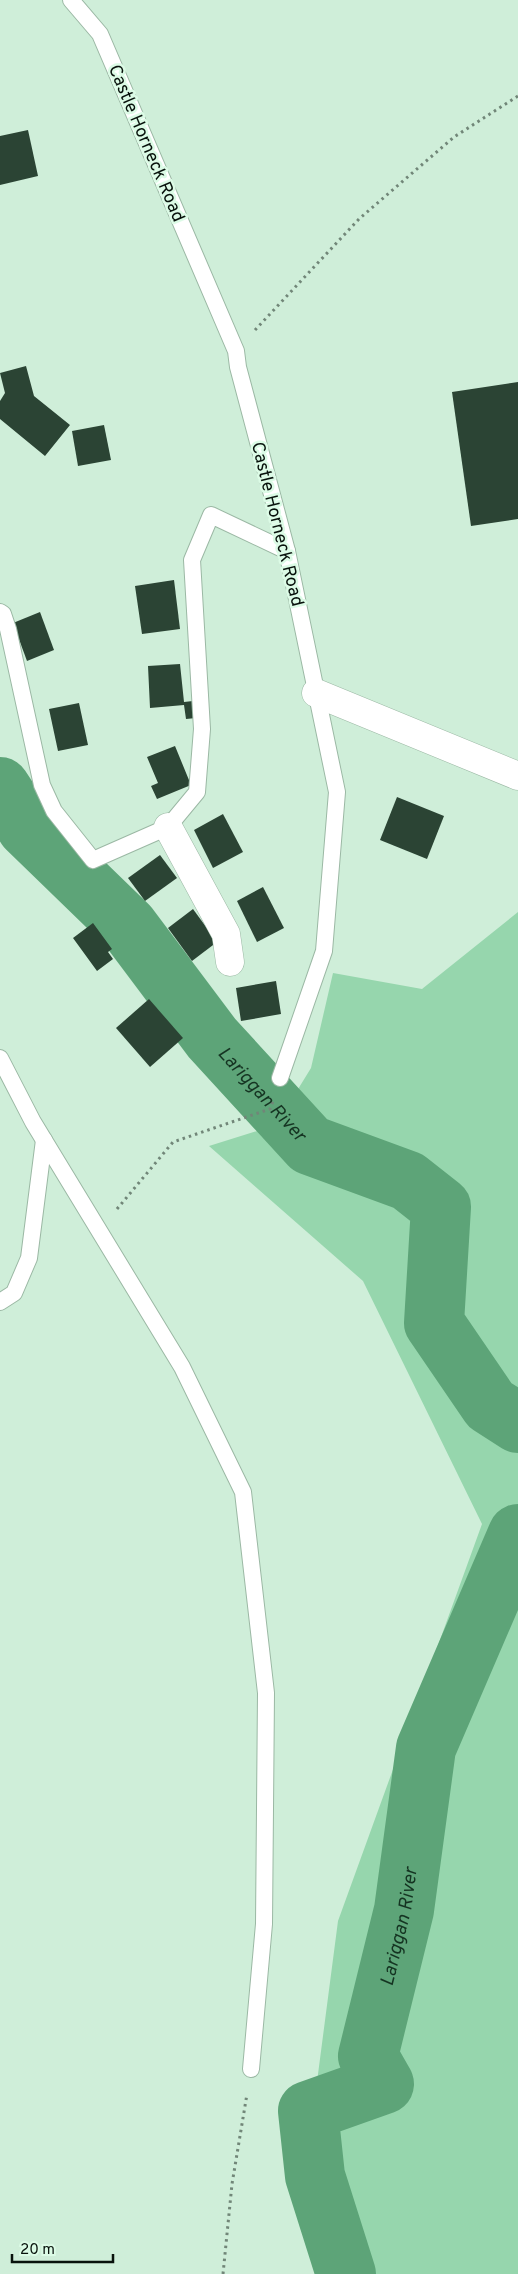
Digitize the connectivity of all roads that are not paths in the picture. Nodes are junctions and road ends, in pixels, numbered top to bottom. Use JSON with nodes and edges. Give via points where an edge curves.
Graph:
{"nodes":[{"id":1,"x":71,"y":0,"type":"edge"},
{"id":2,"x":287,"y":551,"type":"junction"},
{"id":3,"x":1,"y":609,"type":"edge"},
{"id":4,"x":316,"y":693,"type":"junction"},
{"id":5,"x":518,"y":776,"type":"edge"},
{"id":6,"x":168,"y":827,"type":"junction"},
{"id":7,"x":230,"y":962,"type":"dead end"},
{"id":8,"x":0,"y":1058,"type":"edge"},
{"id":9,"x":280,"y":1078,"type":"dead end"},
{"id":10,"x":44,"y":1140,"type":"junction"},
{"id":11,"x":0,"y":1302,"type":"edge"},
{"id":12,"x":251,"y":2068,"type":"road end"}],
"edges":[{"from":1,"to":2,"type":"lane","name":"Castle Horneck Road","via":[[100,34],[236,351]]},
{"from":2,"to":4,"type":"lane","name":"Castle Horneck Road"},
{"from":2,"to":6,"type":"lane","via":[[211,515],[192,560],[202,729],[197,792]]},
{"from":3,"to":6,"type":"lane","via":[[42,785],[54,811],[93,860]]},
{"from":4,"to":5,"type":"street"},
{"from":4,"to":9,"type":"lane","name":"Castle Horneck Road","via":[[337,792],[324,950]]},
{"from":6,"to":7,"type":"street","via":[[226,934]]},
{"from":8,"to":10,"type":"lane"},
{"from":10,"to":11,"type":"lane","via":[[29,1258],[14,1293]]},
{"from":10,"to":12,"type":"lane","via":[[182,1367],[243,1492],[266,1692],[264,1924]]}]}
